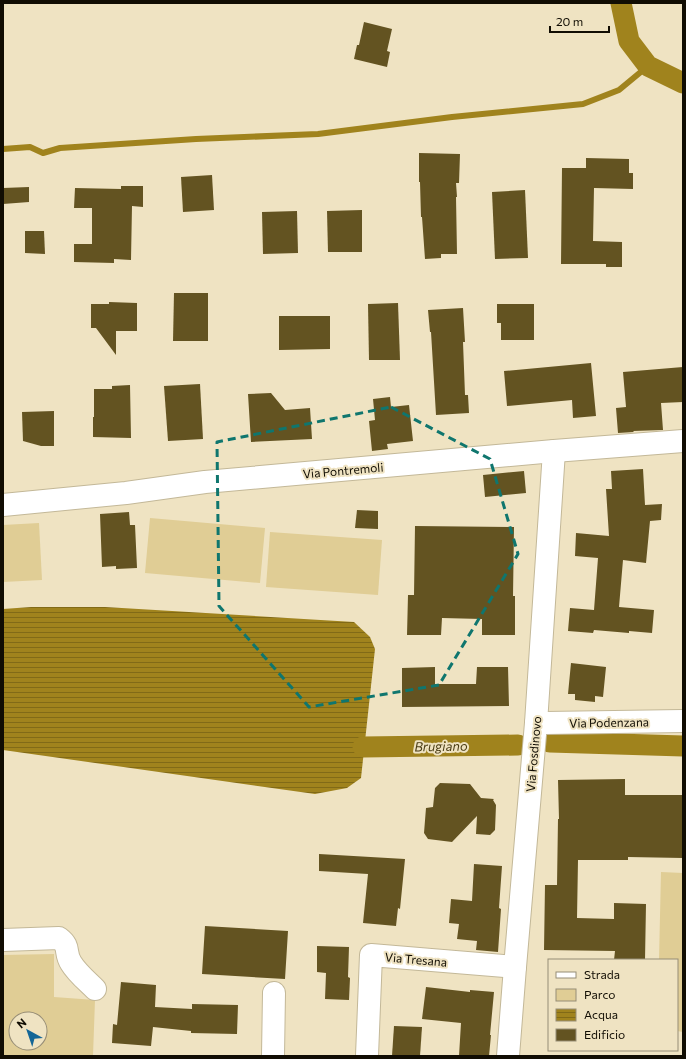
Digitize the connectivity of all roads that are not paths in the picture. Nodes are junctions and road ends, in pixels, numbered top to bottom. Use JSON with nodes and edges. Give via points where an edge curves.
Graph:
{"nodes":[{"id":1,"x":683,"y":441,"type":"edge"},
{"id":2,"x":554,"y":451,"type":"junction"},
{"id":3,"x":3,"y":505,"type":"edge"},
{"id":4,"x":683,"y":721,"type":"edge"},
{"id":5,"x":536,"y":723,"type":"junction"},
{"id":6,"x":3,"y":940,"type":"edge"},
{"id":7,"x":515,"y":967,"type":"junction"},
{"id":8,"x":95,"y":989,"type":"dead end"},
{"id":9,"x":274,"y":993,"type":"dead end"},
{"id":10,"x":273,"y":1056,"type":"edge"},
{"id":11,"x":367,"y":1056,"type":"edge"},
{"id":12,"x":508,"y":1056,"type":"edge"}],
"edges":[{"from":1,"to":2,"type":"street","name":"Via Pontremoli"},
{"from":2,"to":3,"type":"street","name":"Via Pontremoli","via":[[205,482]]},
{"from":2,"to":5,"type":"street","name":"Via Fosdinovo"},
{"from":4,"to":5,"type":"street","name":"Via Podenzana"},
{"from":5,"to":7,"type":"street","name":"Via Fosdinovo"},
{"from":6,"to":8,"type":"street","via":[[58,938],[65,943],[70,962]]},
{"from":7,"to":11,"type":"street","name":"Via Tresana","via":[[371,955]]},
{"from":7,"to":12,"type":"street","name":"Via Fosdinovo"},
{"from":9,"to":10,"type":"street"}]}
